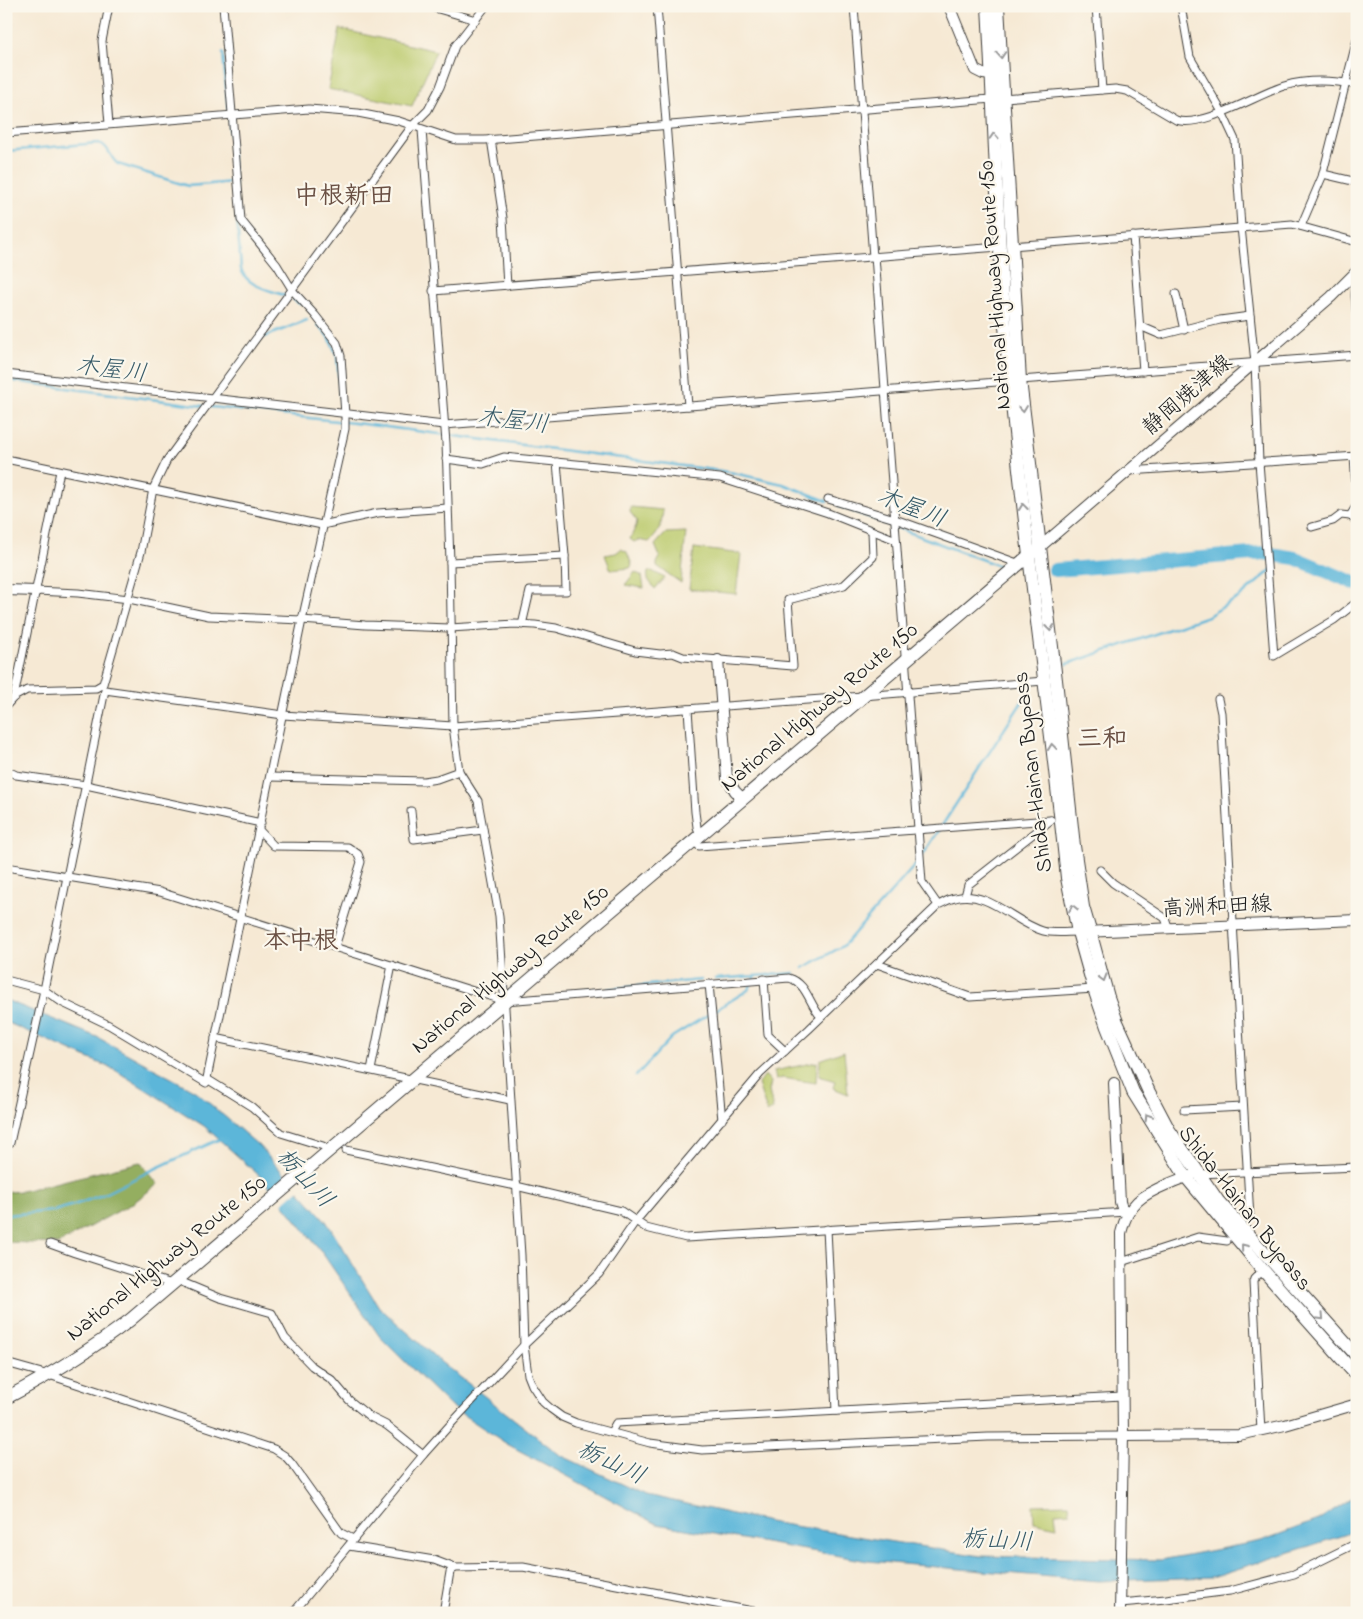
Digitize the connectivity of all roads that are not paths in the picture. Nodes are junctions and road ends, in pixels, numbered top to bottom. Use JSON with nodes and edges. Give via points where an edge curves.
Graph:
{"nodes":[{"id":1,"x":109,"y":6,"type":"edge"},
{"id":2,"x":223,"y":6,"type":"edge"},
{"id":3,"x":428,"y":6,"type":"edge"},
{"id":4,"x":486,"y":6,"type":"edge"},
{"id":5,"x":656,"y":6,"type":"edge"},
{"id":6,"x":854,"y":6,"type":"edge"},
{"id":7,"x":949,"y":6,"type":"edge"},
{"id":8,"x":988,"y":6,"type":"edge"},
{"id":9,"x":998,"y":6,"type":"edge"},
{"id":10,"x":1096,"y":6,"type":"edge"},
{"id":11,"x":1181,"y":6,"type":"edge"},
{"id":12,"x":476,"y":20,"type":"junction"},
{"id":13,"x":1357,"y":39,"type":"edge"},
{"id":14,"x":991,"y":75,"type":"junction"},
{"id":15,"x":1346,"y":83,"type":"junction"},
{"id":16,"x":1357,"y":86,"type":"edge"},
{"id":17,"x":1102,"y":90,"type":"junction"},
{"id":18,"x":998,"y":98,"type":"junction"},
{"id":19,"x":862,"y":109,"type":"junction"},
{"id":20,"x":1222,"y":112,"type":"junction"},
{"id":21,"x":232,"y":115,"type":"junction"},
{"id":22,"x":109,"y":124,"type":"junction"},
{"id":23,"x":412,"y":126,"type":"junction"},
{"id":24,"x":665,"y":127,"type":"junction"},
{"id":25,"x":422,"y":130,"type":"junction"},
{"id":26,"x":6,"y":133,"type":"edge"},
{"id":27,"x":492,"y":139,"type":"junction"},
{"id":28,"x":1322,"y":174,"type":"junction"},
{"id":29,"x":1357,"y":182,"type":"edge"},
{"id":30,"x":1301,"y":226,"type":"junction"},
{"id":31,"x":1240,"y":228,"type":"junction"},
{"id":32,"x":1133,"y":236,"type":"junction"},
{"id":33,"x":1357,"y":242,"type":"edge"},
{"id":34,"x":1005,"y":246,"type":"junction"},
{"id":35,"x":874,"y":256,"type":"junction"},
{"id":36,"x":677,"y":271,"type":"junction"},
{"id":37,"x":1356,"y":272,"type":"edge"},
{"id":38,"x":507,"y":286,"type":"junction"},
{"id":39,"x":292,"y":291,"type":"junction"},
{"id":40,"x":433,"y":292,"type":"junction"},
{"id":41,"x":1176,"y":294,"type":"dead end"},
{"id":42,"x":1250,"y":316,"type":"junction"},
{"id":43,"x":1357,"y":320,"type":"edge"},
{"id":44,"x":1140,"y":326,"type":"junction"},
{"id":45,"x":1184,"y":330,"type":"junction"},
{"id":46,"x":1357,"y":355,"type":"edge"},
{"id":47,"x":1254,"y":363,"type":"junction"},
{"id":48,"x":1143,"y":371,"type":"junction"},
{"id":49,"x":6,"y":374,"type":"edge"},
{"id":50,"x":1015,"y":381,"type":"junction"},
{"id":51,"x":885,"y":391,"type":"junction"},
{"id":52,"x":214,"y":398,"type":"junction"},
{"id":53,"x":688,"y":406,"type":"junction"},
{"id":54,"x":346,"y":414,"type":"junction"},
{"id":55,"x":444,"y":425,"type":"junction"},
{"id":56,"x":1355,"y":456,"type":"edge"},
{"id":57,"x":6,"y":459,"type":"edge"},
{"id":58,"x":446,"y":459,"type":"junction"},
{"id":59,"x":557,"y":462,"type":"junction"},
{"id":60,"x":1259,"y":462,"type":"junction"},
{"id":61,"x":60,"y":471,"type":"junction"},
{"id":62,"x":1129,"y":471,"type":"junction"},
{"id":63,"x":153,"y":489,"type":"junction"},
{"id":64,"x":828,"y":499,"type":"dead end"},
{"id":65,"x":448,"y":508,"type":"junction"},
{"id":66,"x":1350,"y":516,"type":"junction"},
{"id":67,"x":895,"y":519,"type":"junction"},
{"id":68,"x":1357,"y":522,"type":"edge"},
{"id":69,"x":322,"y":525,"type":"junction"},
{"id":70,"x":1312,"y":527,"type":"dead end"},
{"id":71,"x":872,"y":531,"type":"junction"},
{"id":72,"x":896,"y":540,"type":"junction"},
{"id":73,"x":1040,"y":547,"type":"junction"},
{"id":74,"x":565,"y":556,"type":"junction"},
{"id":75,"x":1024,"y":560,"type":"junction"},
{"id":76,"x":450,"y":562,"type":"junction"},
{"id":77,"x":6,"y":590,"type":"edge"},
{"id":78,"x":36,"y":591,"type":"junction"},
{"id":79,"x":129,"y":599,"type":"junction"},
{"id":80,"x":1357,"y":602,"type":"edge"},
{"id":81,"x":302,"y":620,"type":"junction"},
{"id":82,"x":522,"y":625,"type":"junction"},
{"id":83,"x":450,"y":628,"type":"junction"},
{"id":84,"x":718,"y":660,"type":"junction"},
{"id":85,"x":906,"y":661,"type":"junction"},
{"id":86,"x":1044,"y":681,"type":"junction"},
{"id":87,"x":102,"y":688,"type":"junction"},
{"id":88,"x":908,"y":692,"type":"junction"},
{"id":89,"x":863,"y":696,"type":"junction"},
{"id":90,"x":14,"y":697,"type":"junction"},
{"id":91,"x":1218,"y":699,"type":"dead end"},
{"id":92,"x":721,"y":705,"type":"junction"},
{"id":93,"x":6,"y":706,"type":"edge"},
{"id":94,"x":688,"y":709,"type":"junction"},
{"id":95,"x":283,"y":715,"type":"junction"},
{"id":96,"x":453,"y":726,"type":"junction"},
{"id":97,"x":6,"y":770,"type":"edge"},
{"id":98,"x":459,"y":771,"type":"junction"},
{"id":99,"x":271,"y":776,"type":"junction"},
{"id":100,"x":86,"y":784,"type":"junction"},
{"id":101,"x":743,"y":799,"type":"junction"},
{"id":102,"x":411,"y":811,"type":"dead end"},
{"id":103,"x":1056,"y":820,"type":"junction"},
{"id":104,"x":260,"y":826,"type":"junction"},
{"id":105,"x":483,"y":830,"type":"junction"},
{"id":106,"x":919,"y":830,"type":"junction"},
{"id":107,"x":697,"y":838,"type":"junction"},
{"id":108,"x":6,"y":867,"type":"edge"},
{"id":109,"x":1100,"y":870,"type":"dead end"},
{"id":110,"x":67,"y":877,"type":"junction"},
{"id":111,"x":965,"y":896,"type":"junction"},
{"id":112,"x":938,"y":905,"type":"junction"},
{"id":113,"x":240,"y":917,"type":"junction"},
{"id":114,"x":1357,"y":920,"type":"edge"},
{"id":115,"x":1232,"y":926,"type":"junction"},
{"id":116,"x":1169,"y":929,"type":"junction"},
{"id":117,"x":1084,"y":932,"type":"junction"},
{"id":118,"x":335,"y":947,"type":"junction"},
{"id":119,"x":877,"y":964,"type":"junction"},
{"id":120,"x":392,"y":965,"type":"junction"},
{"id":121,"x":764,"y":979,"type":"junction"},
{"id":122,"x":6,"y":980,"type":"edge"},
{"id":123,"x":709,"y":984,"type":"junction"},
{"id":124,"x":1094,"y":988,"type":"junction"},
{"id":125,"x":43,"y":994,"type":"junction"},
{"id":126,"x":505,"y":1002,"type":"junction"},
{"id":127,"x":821,"y":1018,"type":"junction"},
{"id":128,"x":215,"y":1038,"type":"junction"},
{"id":129,"x":785,"y":1051,"type":"junction"},
{"id":130,"x":371,"y":1070,"type":"junction"},
{"id":131,"x":207,"y":1079,"type":"junction"},
{"id":132,"x":414,"y":1079,"type":"junction"},
{"id":133,"x":1114,"y":1084,"type":"dead end"},
{"id":134,"x":510,"y":1100,"type":"junction"},
{"id":135,"x":1243,"y":1107,"type":"junction"},
{"id":136,"x":1184,"y":1110,"type":"dead end"},
{"id":137,"x":722,"y":1120,"type":"junction"},
{"id":138,"x":10,"y":1143,"type":"dead end"},
{"id":139,"x":323,"y":1146,"type":"dead end"},
{"id":140,"x":346,"y":1150,"type":"dead end"},
{"id":141,"x":1357,"y":1167,"type":"edge"},
{"id":142,"x":1246,"y":1171,"type":"junction"},
{"id":143,"x":1193,"y":1175,"type":"junction"},
{"id":144,"x":516,"y":1186,"type":"junction"},
{"id":145,"x":1128,"y":1212,"type":"junction"},
{"id":146,"x":1250,"y":1218,"type":"dead end"},
{"id":147,"x":635,"y":1222,"type":"junction"},
{"id":148,"x":826,"y":1229,"type":"junction"},
{"id":149,"x":1228,"y":1241,"type":"dead end"},
{"id":150,"x":50,"y":1244,"type":"dead end"},
{"id":151,"x":1121,"y":1262,"type":"junction"},
{"id":152,"x":1263,"y":1270,"type":"junction"},
{"id":153,"x":175,"y":1282,"type":"junction"},
{"id":154,"x":524,"y":1346,"type":"junction"},
{"id":155,"x":1357,"y":1356,"type":"edge"},
{"id":156,"x":6,"y":1363,"type":"edge"},
{"id":157,"x":49,"y":1375,"type":"junction"},
{"id":158,"x":1357,"y":1376,"type":"edge"},
{"id":159,"x":1122,"y":1396,"type":"junction"},
{"id":160,"x":6,"y":1398,"type":"edge"},
{"id":161,"x":1357,"y":1404,"type":"edge"},
{"id":162,"x":836,"y":1411,"type":"junction"},
{"id":163,"x":1261,"y":1431,"type":"junction"},
{"id":164,"x":611,"y":1432,"type":"junction"},
{"id":165,"x":1123,"y":1436,"type":"junction"},
{"id":166,"x":422,"y":1456,"type":"junction"},
{"id":167,"x":351,"y":1542,"type":"junction"},
{"id":168,"x":1357,"y":1543,"type":"edge"},
{"id":169,"x":455,"y":1568,"type":"junction"},
{"id":170,"x":1120,"y":1604,"type":"edge"},
{"id":171,"x":293,"y":1613,"type":"edge"},
{"id":172,"x":443,"y":1613,"type":"edge"},
{"id":173,"x":764,"y":1613,"type":"edge"}],
"edges":[{"from":1,"to":22,"type":"street","via":[[102,42]]},
{"from":2,"to":21,"type":"street"},
{"from":3,"to":12,"type":"street"},
{"from":4,"to":12,"type":"street"},
{"from":5,"to":24,"type":"street"},
{"from":6,"to":19,"type":"street"},
{"from":7,"to":14,"type":"street","via":[[975,70]]},
{"from":8,"to":14,"type":"highway","name":"National Highway Route 150"},
{"from":9,"to":18,"type":"highway","name":"National Highway Route 150","one_way":true},
{"from":10,"to":17,"type":"street"},
{"from":11,"to":20,"type":"street","via":[[1190,57]]},
{"from":12,"to":23,"type":"street","via":[[455,46],[428,110]]},
{"from":13,"to":15,"type":"street"},
{"from":14,"to":18,"type":"highway","name":"National Highway Route 150"},
{"from":15,"to":16,"type":"street"},
{"from":15,"to":20,"type":"street","via":[[1322,80],[1284,86]]},
{"from":15,"to":28,"type":"street"},
{"from":17,"to":18,"type":"street"},
{"from":17,"to":20,"type":"street","via":[[1127,91],[1184,123]]},
{"from":18,"to":19,"type":"street"},
{"from":18,"to":34,"type":"highway","name":"National Highway Route 150"},
{"from":19,"to":24,"type":"street"},
{"from":19,"to":35,"type":"street"},
{"from":20,"to":31,"type":"street","via":[[1235,140]]},
{"from":21,"to":22,"type":"street"},
{"from":21,"to":23,"type":"street","via":[[326,110],[358,113]]},
{"from":21,"to":39,"type":"street","via":[[241,220],[277,265]]},
{"from":22,"to":26,"type":"street"},
{"from":23,"to":25,"type":"street"},
{"from":23,"to":39,"type":"street"},
{"from":24,"to":27,"type":"street"},
{"from":24,"to":36,"type":"street"},
{"from":25,"to":27,"type":"street","via":[[456,140]]},
{"from":25,"to":40,"type":"street"},
{"from":27,"to":38,"type":"street","via":[[503,218]]},
{"from":28,"to":29,"type":"street"},
{"from":28,"to":30,"type":"street"},
{"from":30,"to":31,"type":"street"},
{"from":30,"to":33,"type":"street"},
{"from":31,"to":32,"type":"street"},
{"from":31,"to":42,"type":"street"},
{"from":32,"to":34,"type":"street"},
{"from":32,"to":44,"type":"street"},
{"from":34,"to":35,"type":"street"},
{"from":34,"to":50,"type":"highway","name":"National Highway Route 150"},
{"from":35,"to":36,"type":"street"},
{"from":35,"to":51,"type":"street"},
{"from":36,"to":38,"type":"street"},
{"from":36,"to":53,"type":"street"},
{"from":37,"to":43,"type":"street"},
{"from":37,"to":47,"type":"street","name":"静岡焼津線","via":[[1331,298]]},
{"from":38,"to":40,"type":"street"},
{"from":39,"to":52,"type":"street"},
{"from":39,"to":54,"type":"street","via":[[337,344]]},
{"from":40,"to":55,"type":"street"},
{"from":41,"to":45,"type":"street"},
{"from":42,"to":45,"type":"street"},
{"from":42,"to":47,"type":"street"},
{"from":44,"to":45,"type":"street","via":[[1161,336]]},
{"from":44,"to":48,"type":"street"},
{"from":46,"to":47,"type":"street"},
{"from":47,"to":48,"type":"street"},
{"from":47,"to":60,"type":"street"},
{"from":47,"to":62,"type":"street","name":"静岡焼津線"},
{"from":48,"to":50,"type":"street"},
{"from":49,"to":52,"type":"street"},
{"from":50,"to":51,"type":"street"},
{"from":50,"to":73,"type":"highway","name":"National Highway Route 150","one_way":true},
{"from":75,"to":50,"type":"highway","name":"National Highway Route 150","one_way":true},
{"from":51,"to":53,"type":"street"},
{"from":51,"to":67,"type":"street"},
{"from":52,"to":54,"type":"street"},
{"from":52,"to":63,"type":"street","via":[[167,460]]},
{"from":53,"to":55,"type":"street"},
{"from":54,"to":55,"type":"street"},
{"from":54,"to":69,"type":"street"},
{"from":55,"to":58,"type":"street"},
{"from":56,"to":60,"type":"street"},
{"from":56,"to":66,"type":"street","via":[[1356,505]]},
{"from":57,"to":61,"type":"street"},
{"from":58,"to":59,"type":"street","via":[[484,464],[504,457]]},
{"from":58,"to":65,"type":"street"},
{"from":59,"to":71,"type":"street","via":[[720,478],[828,512]]},
{"from":59,"to":74,"type":"street"},
{"from":60,"to":62,"type":"street"},
{"from":60,"to":80,"type":"street","via":[[1274,656],[1334,620]]},
{"from":61,"to":63,"type":"street"},
{"from":61,"to":78,"type":"street"},
{"from":62,"to":73,"type":"street","name":"静岡焼津線"},
{"from":63,"to":69,"type":"street"},
{"from":63,"to":79,"type":"street","via":[[142,552]]},
{"from":64,"to":67,"type":"street"},
{"from":65,"to":69,"type":"street","via":[[378,513]]},
{"from":65,"to":76,"type":"street"},
{"from":66,"to":68,"type":"street"},
{"from":66,"to":70,"type":"street","via":[[1341,515],[1324,525]]},
{"from":67,"to":72,"type":"street"},
{"from":67,"to":75,"type":"street"},
{"from":69,"to":81,"type":"street"},
{"from":71,"to":72,"type":"street"},
{"from":71,"to":84,"type":"street","via":[[873,557],[844,585],[788,600],[793,666]]},
{"from":72,"to":85,"type":"street"},
{"from":73,"to":75,"type":"highway","name":"National Highway Route 150"},
{"from":73,"to":117,"type":"highway","name":"Shida-Hainan Bypass","one_way":true},
{"from":74,"to":76,"type":"street"},
{"from":74,"to":82,"type":"street","via":[[566,591],[530,591]]},
{"from":75,"to":85,"type":"highway","name":"National Highway Route 150"},
{"from":75,"to":86,"type":"highway","name":"Shida-Hainan Bypass"},
{"from":76,"to":83,"type":"street"},
{"from":77,"to":78,"type":"street"},
{"from":78,"to":79,"type":"street","via":[[78,592]]},
{"from":78,"to":90,"type":"street"},
{"from":79,"to":81,"type":"street","via":[[209,616]]},
{"from":79,"to":87,"type":"street"},
{"from":81,"to":83,"type":"street"},
{"from":81,"to":95,"type":"street"},
{"from":82,"to":83,"type":"street"},
{"from":82,"to":84,"type":"street","via":[[556,628],[635,651]]},
{"from":83,"to":96,"type":"street"},
{"from":84,"to":92,"type":"street"},
{"from":85,"to":88,"type":"street"},
{"from":85,"to":89,"type":"highway","name":"National Highway Route 150"},
{"from":86,"to":88,"type":"street"},
{"from":103,"to":86,"type":"highway","name":"Shida-Hainan Bypass","one_way":true},
{"from":87,"to":90,"type":"street","via":[[27,690]]},
{"from":87,"to":95,"type":"street"},
{"from":87,"to":100,"type":"street"},
{"from":88,"to":89,"type":"street"},
{"from":88,"to":106,"type":"street"},
{"from":89,"to":92,"type":"street"},
{"from":89,"to":101,"type":"highway","name":"National Highway Route 150"},
{"from":90,"to":93,"type":"street"},
{"from":91,"to":115,"type":"street"},
{"from":92,"to":94,"type":"street"},
{"from":92,"to":101,"type":"street","via":[[727,778]]},
{"from":94,"to":96,"type":"street"},
{"from":94,"to":107,"type":"street"},
{"from":95,"to":96,"type":"street"},
{"from":95,"to":99,"type":"street"},
{"from":96,"to":98,"type":"street"},
{"from":97,"to":100,"type":"street","via":[[16,775]]},
{"from":98,"to":99,"type":"street","via":[[424,781]]},
{"from":98,"to":105,"type":"street","via":[[478,801]]},
{"from":99,"to":104,"type":"street"},
{"from":100,"to":104,"type":"street"},
{"from":100,"to":110,"type":"street"},
{"from":101,"to":107,"type":"highway","name":"National Highway Route 150"},
{"from":102,"to":105,"type":"street","via":[[414,839]]},
{"from":103,"to":106,"type":"street"},
{"from":103,"to":111,"type":"street","via":[[968,885]]},
{"from":117,"to":103,"type":"highway","name":"Shida-Hainan Bypass","one_way":true,"via":[[1067,878]]},
{"from":104,"to":113,"type":"street"},
{"from":104,"to":118,"type":"street","via":[[274,846],[348,847],[358,854],[361,862]]},
{"from":105,"to":126,"type":"street","via":[[499,916]]},
{"from":106,"to":107,"type":"street","via":[[699,846]]},
{"from":106,"to":112,"type":"street","via":[[922,882]]},
{"from":107,"to":126,"type":"highway","name":"National Highway Route 150"},
{"from":108,"to":110,"type":"street"},
{"from":109,"to":116,"type":"street","via":[[1113,883],[1165,918]]},
{"from":110,"to":113,"type":"street","via":[[160,892]]},
{"from":110,"to":125,"type":"street"},
{"from":111,"to":112,"type":"street"},
{"from":111,"to":117,"type":"street","via":[[992,904],[1045,932]]},
{"from":112,"to":119,"type":"street"},
{"from":113,"to":118,"type":"street"},
{"from":113,"to":128,"type":"street"},
{"from":114,"to":115,"type":"street","name":"高洲和田線"},
{"from":115,"to":116,"type":"street","name":"高洲和田線"},
{"from":115,"to":135,"type":"street"},
{"from":116,"to":117,"type":"street","name":"高洲和田線"},
{"from":117,"to":124,"type":"highway","name":"Shida-Hainan Bypass"},
{"from":117,"to":143,"type":"highway","name":"Shida-Hainan Bypass","one_way":true,"via":[[1135,1063]]},
{"from":118,"to":120,"type":"street"},
{"from":119,"to":124,"type":"street","via":[[970,997]]},
{"from":119,"to":127,"type":"street"},
{"from":120,"to":126,"type":"street"},
{"from":120,"to":130,"type":"street"},
{"from":121,"to":123,"type":"street"},
{"from":121,"to":127,"type":"street","via":[[796,980]]},
{"from":121,"to":129,"type":"street","via":[[768,1035]]},
{"from":122,"to":125,"type":"street"},
{"from":123,"to":126,"type":"street"},
{"from":123,"to":137,"type":"street"},
{"from":143,"to":124,"type":"highway","name":"Shida-Hainan Bypass","one_way":true,"via":[[1133,1092]]},
{"from":125,"to":131,"type":"street","via":[[109,1026],[206,1083]]},
{"from":125,"to":138,"type":"street"},
{"from":126,"to":132,"type":"highway","name":"National Highway Route 150"},
{"from":126,"to":134,"type":"street"},
{"from":127,"to":129,"type":"street"},
{"from":128,"to":130,"type":"street"},
{"from":128,"to":131,"type":"street"},
{"from":129,"to":137,"type":"street","via":[[760,1074]]},
{"from":130,"to":132,"type":"street"},
{"from":131,"to":139,"type":"street","via":[[252,1107],[281,1133]]},
{"from":132,"to":134,"type":"street"},
{"from":132,"to":153,"type":"highway","name":"National Highway Route 150"},
{"from":133,"to":145,"type":"street","via":[[1120,1202]]},
{"from":134,"to":144,"type":"street"},
{"from":135,"to":136,"type":"street"},
{"from":135,"to":142,"type":"street"},
{"from":137,"to":147,"type":"street"},
{"from":140,"to":144,"type":"street"},
{"from":141,"to":142,"type":"street"},
{"from":142,"to":143,"type":"street"},
{"from":142,"to":146,"type":"street"},
{"from":143,"to":145,"type":"street","via":[[1149,1192]]},
{"from":152,"to":143,"type":"highway","name":"Shida-Hainan Bypass","one_way":true},
{"from":143,"to":155,"type":"highway","name":"Shida-Hainan Bypass","one_way":true},
{"from":144,"to":147,"type":"street","via":[[621,1211]]},
{"from":144,"to":154,"type":"street"},
{"from":145,"to":148,"type":"street"},
{"from":145,"to":151,"type":"street","via":[[1121,1233]]},
{"from":147,"to":148,"type":"street","via":[[686,1238]]},
{"from":147,"to":154,"type":"street","via":[[599,1274]]},
{"from":148,"to":162,"type":"street"},
{"from":149,"to":151,"type":"street","via":[[1198,1237]]},
{"from":150,"to":153,"type":"street"},
{"from":151,"to":159,"type":"street"},
{"from":152,"to":158,"type":"highway","name":"Shida-Hainan Bypass"},
{"from":152,"to":163,"type":"street","via":[[1253,1282]]},
{"from":153,"to":157,"type":"highway","name":"National Highway Route 150","via":[[99,1343]]},
{"from":153,"to":166,"type":"street","via":[[272,1313],[285,1338],[312,1366],[332,1380],[349,1400],[386,1425]]},
{"from":154,"to":164,"type":"street","via":[[528,1375],[543,1402],[562,1417]]},
{"from":154,"to":166,"type":"street"},
{"from":156,"to":157,"type":"street"},
{"from":157,"to":160,"type":"highway","name":"National Highway Route 150"},
{"from":157,"to":167,"type":"street","via":[[274,1449],[292,1464],[341,1533]]},
{"from":159,"to":162,"type":"street"},
{"from":159,"to":165,"type":"street"},
{"from":161,"to":163,"type":"street"},
{"from":162,"to":164,"type":"street","via":[[616,1423]]},
{"from":163,"to":165,"type":"street","via":[[1239,1435]]},
{"from":164,"to":165,"type":"street","via":[[650,1443],[711,1450],[988,1437]]},
{"from":165,"to":170,"type":"street"},
{"from":166,"to":167,"type":"street"},
{"from":167,"to":169,"type":"street","via":[[434,1560]]},
{"from":167,"to":171,"type":"street"},
{"from":168,"to":170,"type":"street","via":[[1294,1574],[1230,1591]]},
{"from":169,"to":172,"type":"street","via":[[450,1572]]},
{"from":169,"to":173,"type":"street","via":[[523,1567]]}]}
